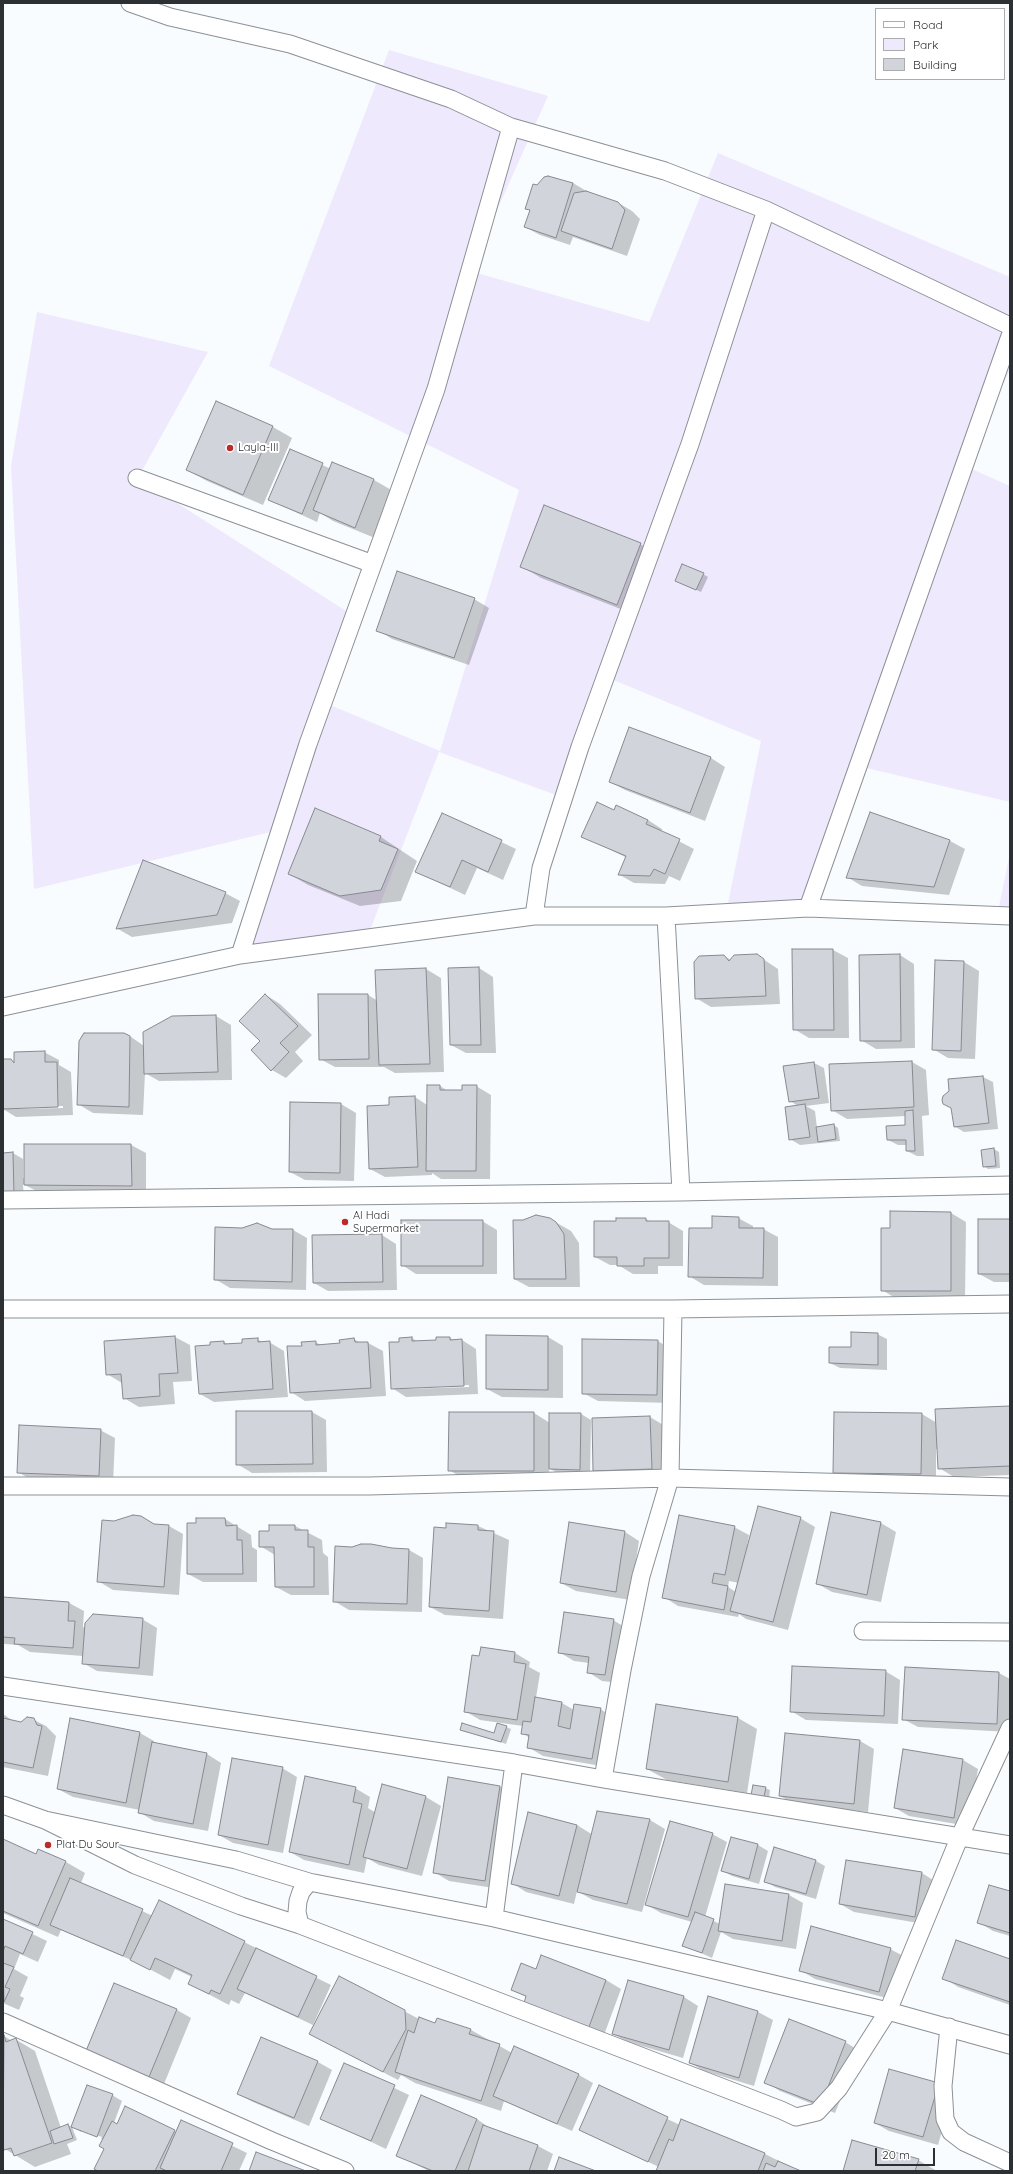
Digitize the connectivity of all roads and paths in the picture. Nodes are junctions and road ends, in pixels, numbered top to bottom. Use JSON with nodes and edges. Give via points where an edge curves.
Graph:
{"nodes":[{"id":1,"x":130,"y":3,"type":"edge"},
{"id":2,"x":511,"y":127,"type":"junction"},
{"id":3,"x":766,"y":210,"type":"junction"},
{"id":4,"x":1010,"y":326,"type":"edge"},
{"id":5,"x":1010,"y":336,"type":"edge"},
{"id":6,"x":138,"y":478,"type":"dead end"},
{"id":7,"x":373,"y":564,"type":"junction"},
{"id":8,"x":808,"y":908,"type":"junction"},
{"id":9,"x":534,"y":916,"type":"junction"},
{"id":10,"x":666,"y":916,"type":"junction"},
{"id":11,"x":1010,"y":916,"type":"edge"},
{"id":12,"x":240,"y":956,"type":"junction"},
{"id":13,"x":3,"y":1007,"type":"edge"},
{"id":14,"x":1010,"y":1185,"type":"edge"},
{"id":15,"x":681,"y":1192,"type":"junction"},
{"id":16,"x":3,"y":1200,"type":"edge"},
{"id":17,"x":1010,"y":1304,"type":"edge"},
{"id":18,"x":3,"y":1309,"type":"edge"},
{"id":19,"x":673,"y":1309,"type":"junction"},
{"id":20,"x":670,"y":1478,"type":"junction"},
{"id":21,"x":3,"y":1486,"type":"edge"},
{"id":22,"x":1010,"y":1487,"type":"edge"},
{"id":23,"x":862,"y":1630,"type":"dead end"},
{"id":24,"x":1010,"y":1632,"type":"edge"},
{"id":25,"x":3,"y":1686,"type":"edge"},
{"id":26,"x":1010,"y":1728,"type":"edge"},
{"id":27,"x":514,"y":1763,"type":"junction"},
{"id":28,"x":603,"y":1779,"type":"junction"},
{"id":29,"x":3,"y":1805,"type":"edge"},
{"id":30,"x":45,"y":1820,"type":"junction"},
{"id":31,"x":960,"y":1836,"type":"junction"},
{"id":32,"x":1010,"y":1845,"type":"edge"},
{"id":33,"x":309,"y":1882,"type":"junction"},
{"id":34,"x":494,"y":1918,"type":"junction"},
{"id":35,"x":300,"y":1925,"type":"junction"},
{"id":36,"x":888,"y":2011,"type":"junction"},
{"id":37,"x":3,"y":2022,"type":"edge"},
{"id":38,"x":949,"y":2027,"type":"junction"},
{"id":39,"x":1010,"y":2045,"type":"edge"},
{"id":40,"x":1010,"y":2163,"type":"edge"},
{"id":41,"x":345,"y":2171,"type":"edge"}],
"edges":[{"from":1,"to":2,"type":"street","via":[[170,17],[290,44],[451,99]]},
{"from":2,"to":3,"type":"street","via":[[665,171]]},
{"from":2,"to":7,"type":"street","via":[[436,389]]},
{"from":3,"to":4,"type":"street"},
{"from":3,"to":9,"type":"street","via":[[690,444],[578,754],[541,868]]},
{"from":5,"to":8,"type":"street"},
{"from":6,"to":7,"type":"street"},
{"from":7,"to":12,"type":"street","via":[[308,744]]},
{"from":8,"to":10,"type":"street"},
{"from":8,"to":11,"type":"street"},
{"from":9,"to":10,"type":"street"},
{"from":9,"to":12,"type":"street"},
{"from":10,"to":15,"type":"street"},
{"from":12,"to":13,"type":"street"},
{"from":14,"to":15,"type":"street"},
{"from":15,"to":16,"type":"street"},
{"from":17,"to":19,"type":"street"},
{"from":18,"to":19,"type":"street"},
{"from":19,"to":20,"type":"street"},
{"from":20,"to":21,"type":"street","via":[[369,1486]]},
{"from":20,"to":22,"type":"street"},
{"from":20,"to":28,"type":"street","via":[[641,1576]]},
{"from":23,"to":24,"type":"street"},
{"from":25,"to":27,"type":"street"},
{"from":26,"to":31,"type":"street"},
{"from":27,"to":28,"type":"street"},
{"from":27,"to":34,"type":"street"},
{"from":28,"to":31,"type":"street"},
{"from":29,"to":30,"type":"street"},
{"from":30,"to":33,"type":"street","via":[[236,1860]]},
{"from":30,"to":35,"type":"street","via":[[136,1865],[241,1906]]},
{"from":31,"to":32,"type":"street"},
{"from":31,"to":36,"type":"street"},
{"from":33,"to":34,"type":"street"},
{"from":33,"to":35,"type":"street","via":[[298,1901]]},
{"from":34,"to":36,"type":"street"},
{"from":35,"to":36,"type":"street","via":[[796,2117],[817,2112],[839,2088]]},
{"from":36,"to":38,"type":"street"},
{"from":37,"to":41,"type":"street"},
{"from":38,"to":39,"type":"street"},
{"from":38,"to":40,"type":"street","via":[[943,2104],[951,2132],[964,2142]]}]}
